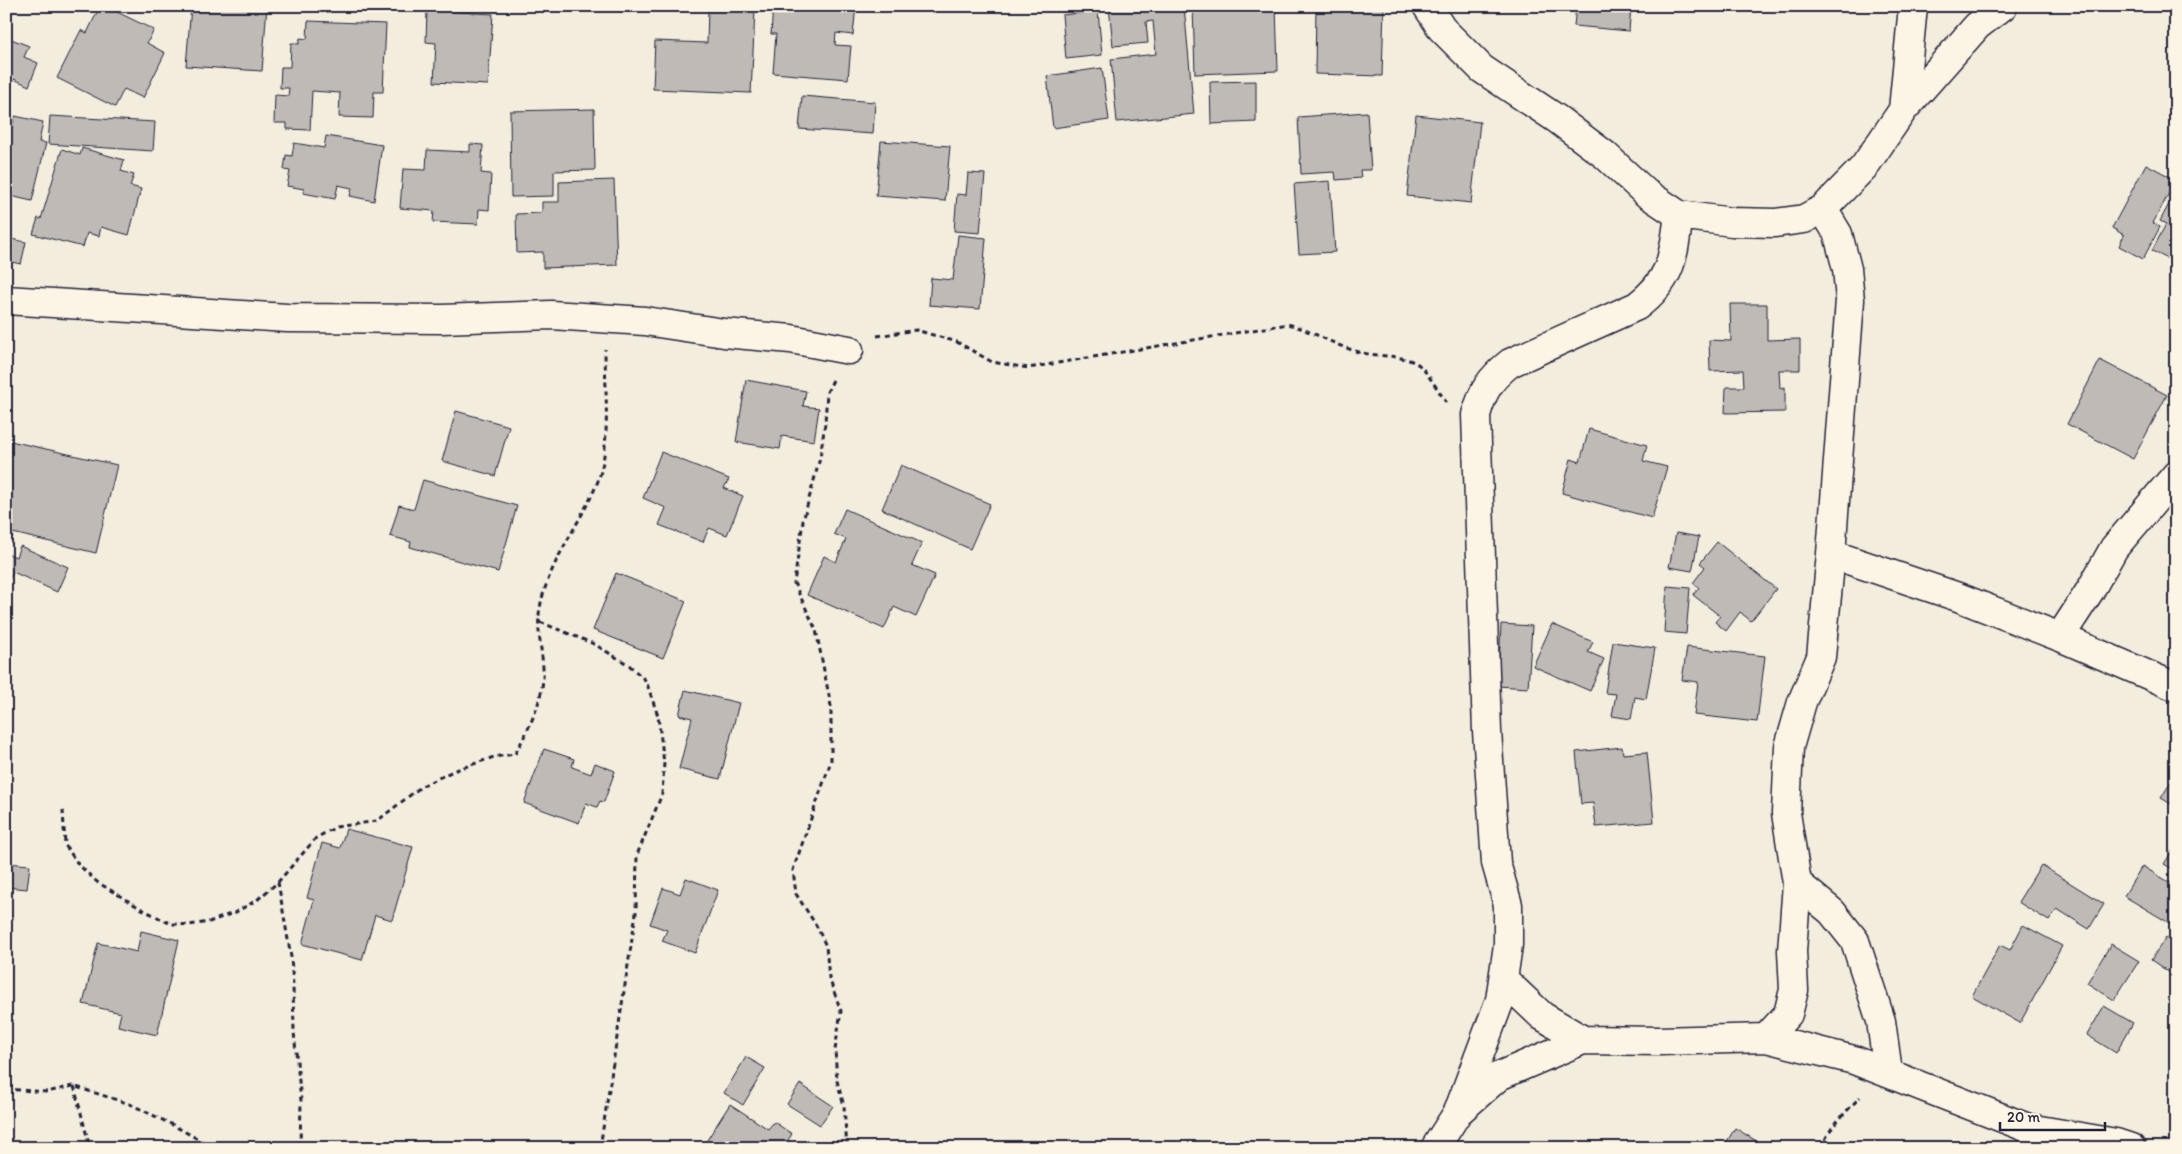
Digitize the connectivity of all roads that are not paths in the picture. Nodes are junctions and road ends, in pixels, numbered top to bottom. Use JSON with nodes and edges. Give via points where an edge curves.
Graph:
{"nodes":[{"id":1,"x":1427,"y":6,"type":"edge"},
{"id":2,"x":1913,"y":6,"type":"edge"},
{"id":3,"x":2002,"y":6,"type":"edge"},
{"id":4,"x":1903,"y":110,"type":"junction"},
{"id":5,"x":1823,"y":210,"type":"junction"},
{"id":6,"x":1679,"y":215,"type":"junction"},
{"id":7,"x":6,"y":300,"type":"edge"},
{"id":8,"x":849,"y":350,"type":"road end"},
{"id":9,"x":2176,"y":476,"type":"edge"},
{"id":10,"x":1831,"y":554,"type":"junction"},
{"id":11,"x":2060,"y":637,"type":"junction"},
{"id":12,"x":2176,"y":687,"type":"edge"},
{"id":13,"x":1796,"y":883,"type":"junction"},
{"id":14,"x":1503,"y":979,"type":"junction"},
{"id":15,"x":1766,"y":1038,"type":"junction"},
{"id":16,"x":1583,"y":1040,"type":"junction"},
{"id":17,"x":1882,"y":1070,"type":"junction"},
{"id":18,"x":1458,"y":1112,"type":"junction"},
{"id":19,"x":1435,"y":1148,"type":"edge"},
{"id":20,"x":2131,"y":1148,"type":"edge"}],
"edges":[{"from":1,"to":6,"type":"street","via":[[1442,29],[1482,69],[1589,143],[1646,193]]},
{"from":2,"to":4,"type":"street"},
{"from":3,"to":4,"type":"street","via":[[1977,26]]},
{"from":4,"to":5,"type":"street","via":[[1864,167]]},
{"from":5,"to":6,"type":"street","via":[[1804,219],[1775,223],[1732,222]]},
{"from":5,"to":10,"type":"street","via":[[1838,234],[1847,269],[1850,300]]},
{"from":6,"to":14,"type":"street","via":[[1674,254],[1655,292],[1638,306],[1510,363],[1494,376],[1482,395],[1476,415],[1487,731],[1496,863],[1508,905],[1508,945]]},
{"from":7,"to":8,"type":"street","via":[[287,318],[442,319],[551,315],[605,318],[791,339]]},
{"from":9,"to":11,"type":"street","via":[[2114,548]]},
{"from":10,"to":11,"type":"street","via":[[1958,597]]},
{"from":10,"to":13,"type":"street","via":[[1821,657],[1802,702],[1788,748],[1786,813]]},
{"from":11,"to":12,"type":"street"},
{"from":13,"to":15,"type":"street","via":[[1792,951],[1794,990],[1788,1014]]},
{"from":13,"to":17,"type":"street","via":[[1832,912],[1856,941],[1881,1020]]},
{"from":14,"to":16,"type":"street","via":[[1542,1016]]},
{"from":14,"to":18,"type":"street","via":[[1500,1000]]},
{"from":15,"to":16,"type":"street","via":[[1659,1042]]},
{"from":15,"to":17,"type":"street"},
{"from":16,"to":18,"type":"street","via":[[1500,1076]]},
{"from":17,"to":20,"type":"street","via":[[2028,1128]]},
{"from":18,"to":19,"type":"street"}]}
